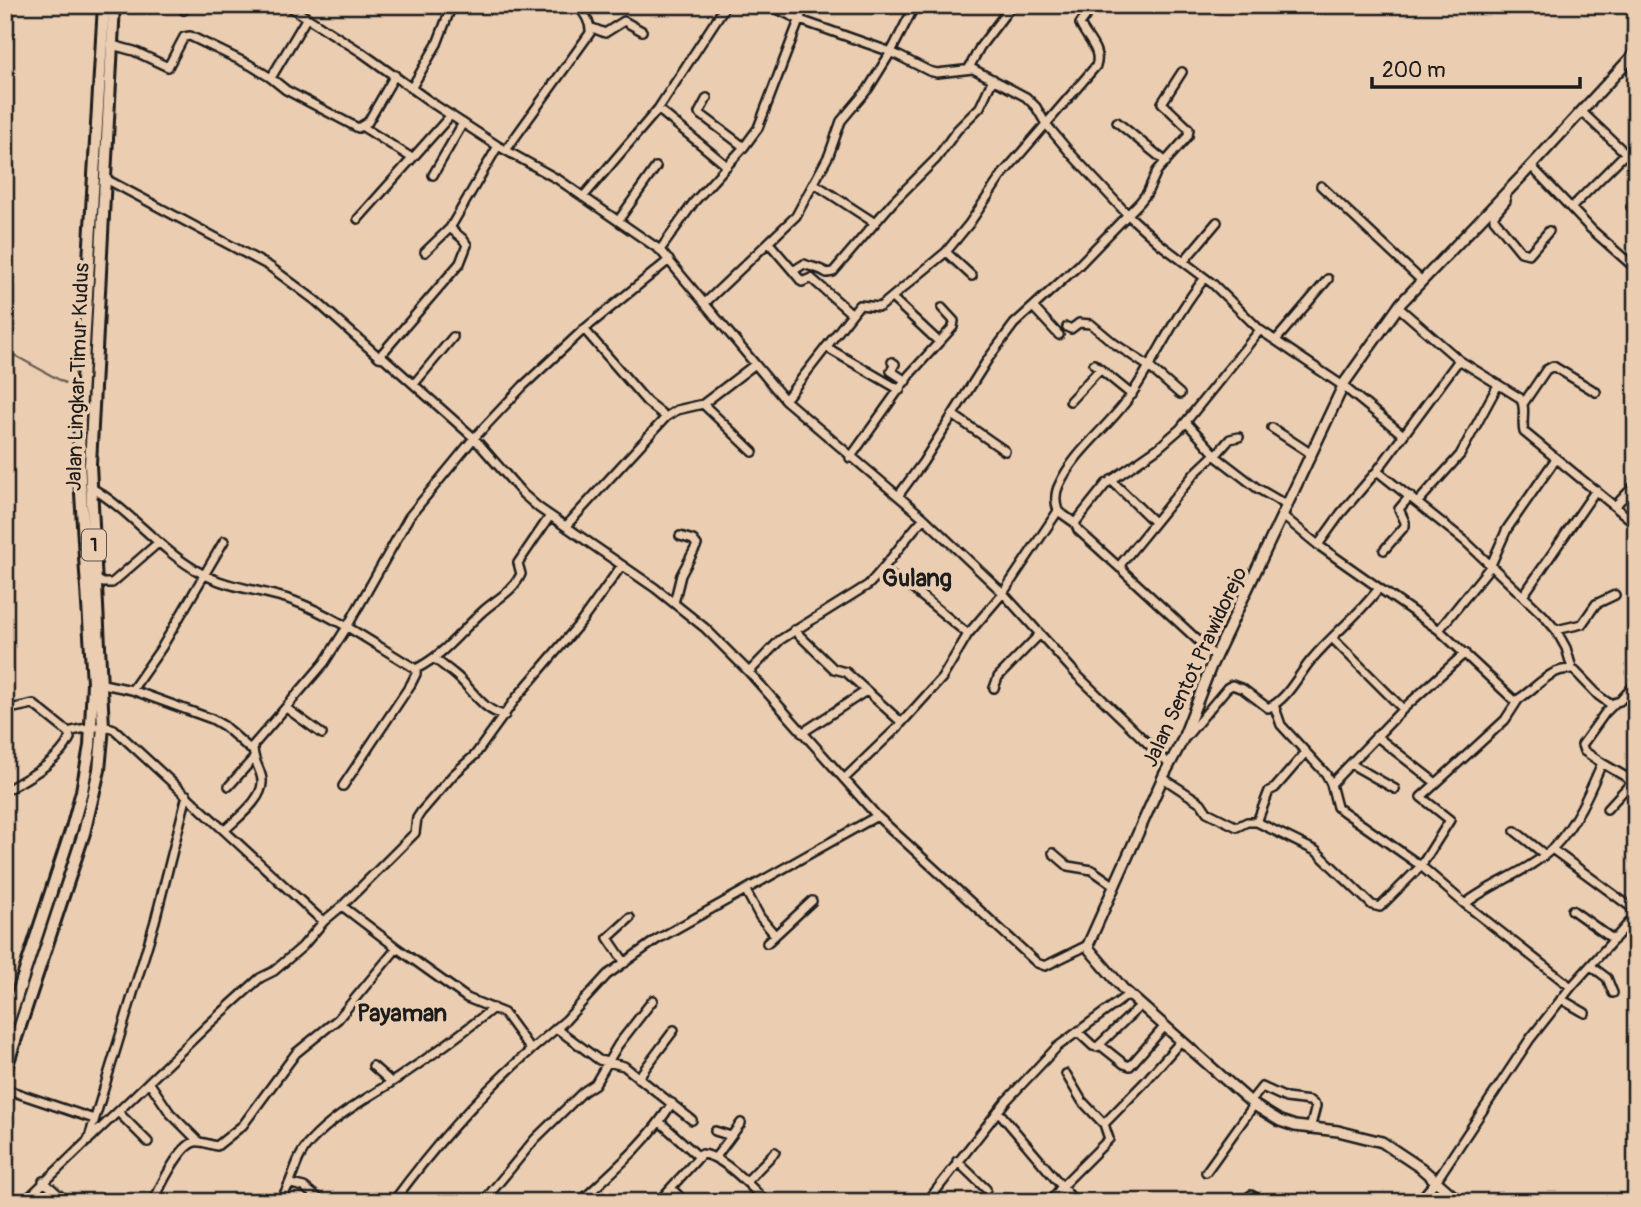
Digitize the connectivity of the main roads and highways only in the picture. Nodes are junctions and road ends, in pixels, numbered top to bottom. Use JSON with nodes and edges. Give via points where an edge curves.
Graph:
{"nodes":[{"id":1,"x":104,"y":5,"type":"edge"},
{"id":2,"x":114,"y":5,"type":"edge"},
{"id":3,"x":1636,"y":52,"type":"edge"},
{"id":4,"x":82,"y":366,"type":"junction"},
{"id":5,"x":94,"y":366,"type":"junction"},
{"id":6,"x":81,"y":390,"type":"junction"},
{"id":7,"x":93,"y":390,"type":"junction"},
{"id":8,"x":16,"y":1000,"type":"junction"},
{"id":9,"x":28,"y":1003,"type":"junction"},
{"id":10,"x":20,"y":1026,"type":"junction"},
{"id":11,"x":7,"y":1027,"type":"edge"},
{"id":12,"x":5,"y":1071,"type":"edge"},
{"id":13,"x":1460,"y":1202,"type":"edge"}],
"edges":[{"from":1,"to":4,"type":"highway","name":"Jalan Lingkar Timur Kudus","number":"1"},
{"from":2,"to":5,"type":"highway","name":"Jalan Lingkar Timur Kudus","number":"1"},
{"from":3,"to":13,"type":"main road","name":"Jalan Sentot Prawidorejo","via":[[1398,307],[1343,386],[1088,945],[1129,994],[1280,1121],[1374,1139],[1395,1150]]},
{"from":4,"to":5,"type":"highway"},
{"from":4,"to":6,"type":"highway","name":"Jalan Lingkar Timur Kudus","number":"1"},
{"from":5,"to":7,"type":"highway","name":"Jalan Lingkar Timur Kudus","number":"1"},
{"from":6,"to":7,"type":"highway"},
{"from":6,"to":8,"type":"highway","name":"Jalan Lingkar Timur Kudus","number":"1","via":[[79,462],[93,683],[91,715],[85,729],[82,791]]},
{"from":7,"to":9,"type":"highway","name":"Jalan Lingkar Timur Kudus","number":"1","via":[[90,464],[103,684],[102,749],[94,795]]},
{"from":8,"to":9,"type":"highway"},
{"from":8,"to":11,"type":"highway","name":"Jalan Lingkar Timur Kudus","number":"1"},
{"from":9,"to":10,"type":"highway","name":"Jalan Lingkar Timur Kudus","number":"1"},
{"from":10,"to":11,"type":"highway"},
{"from":10,"to":12,"type":"highway","name":"Jalan Lingkar Timur Kudus","number":"1"}]}
